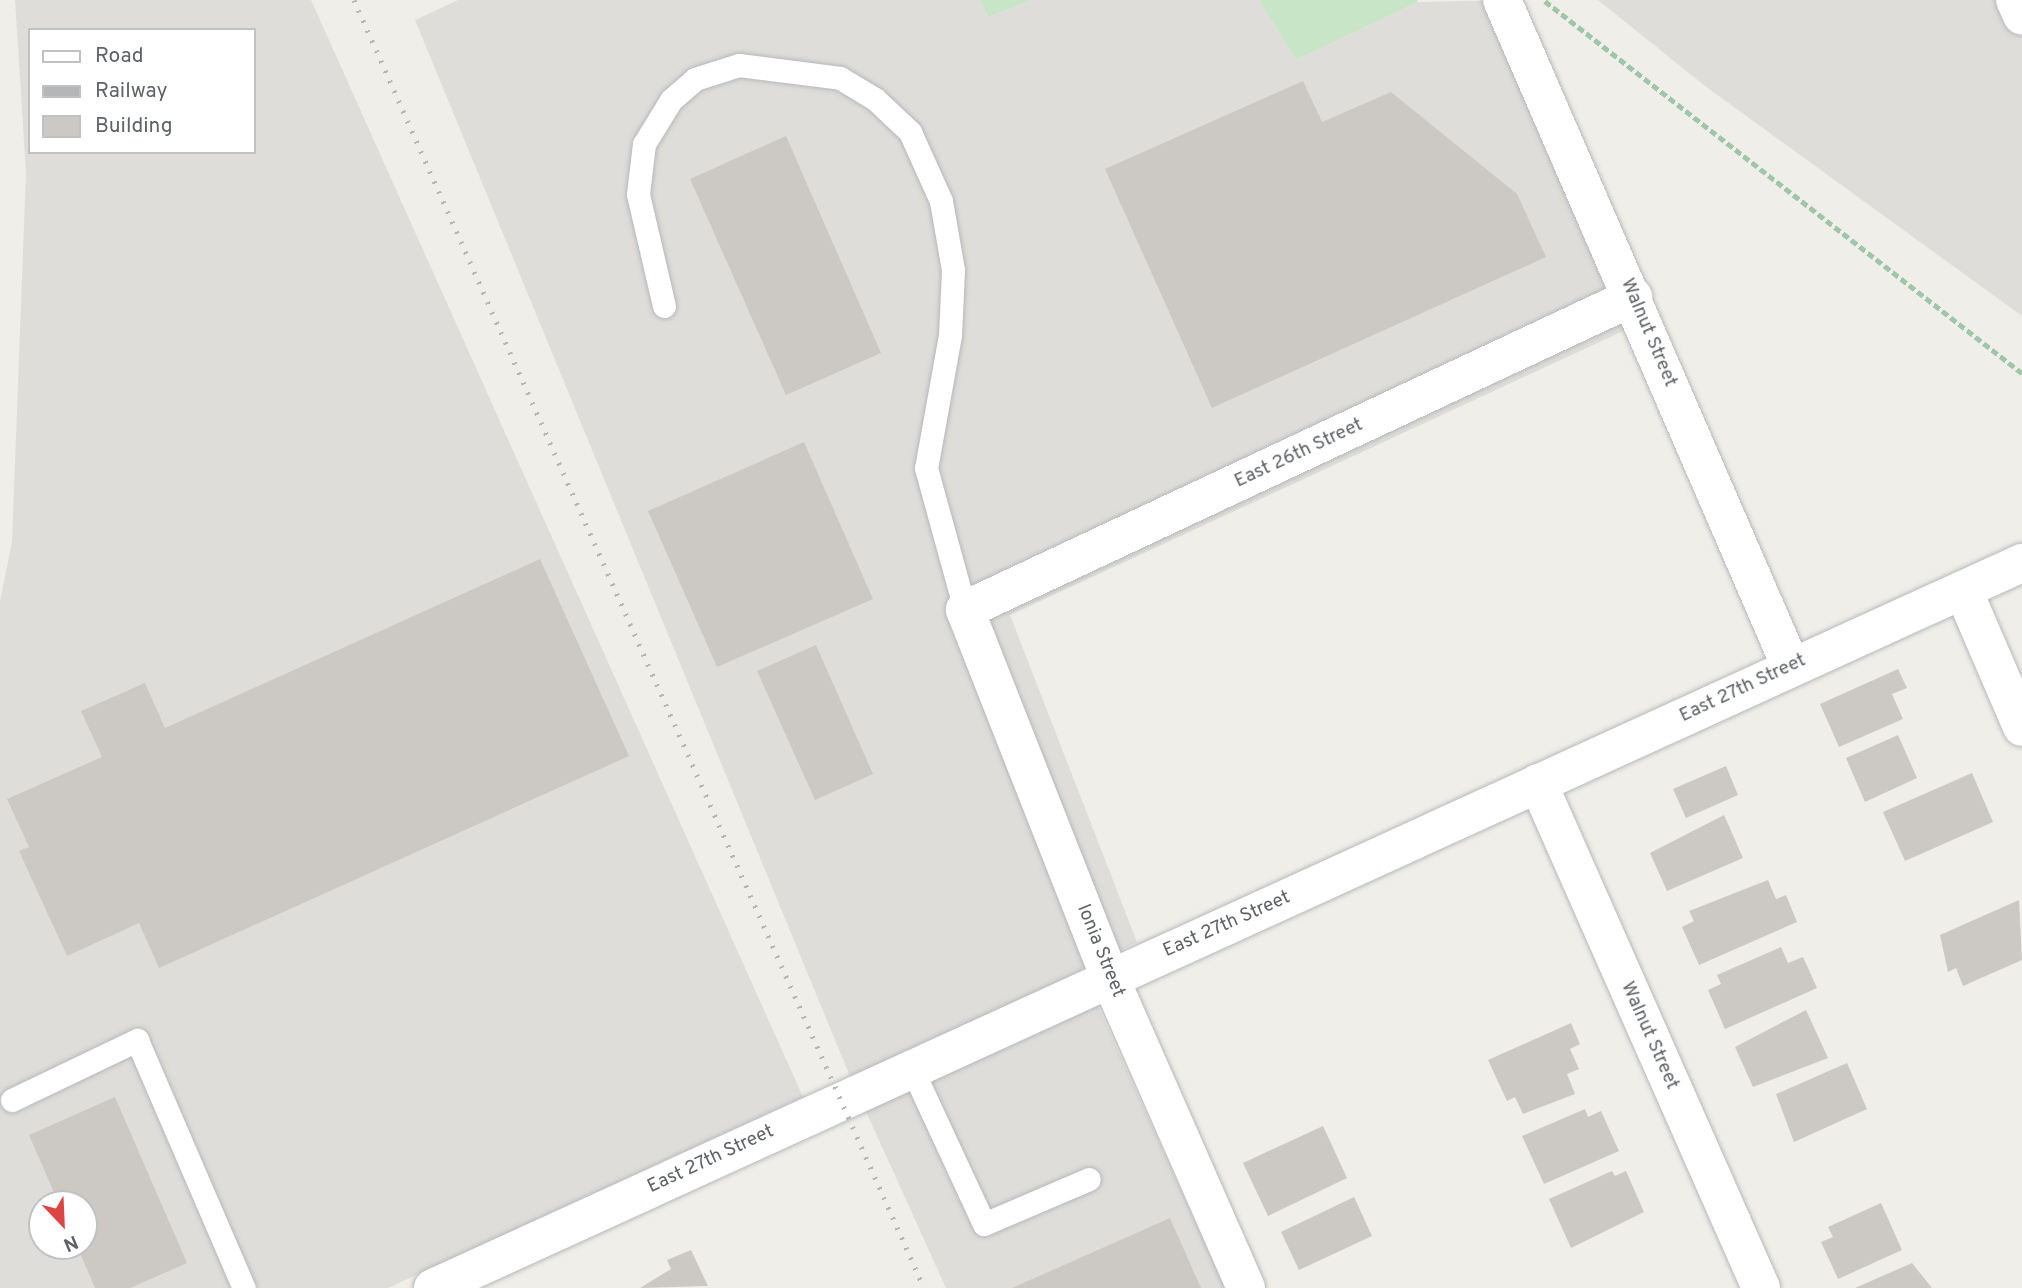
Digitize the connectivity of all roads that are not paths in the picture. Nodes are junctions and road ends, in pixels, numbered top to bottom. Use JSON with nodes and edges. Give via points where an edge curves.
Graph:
{"nodes":[{"id":1,"x":1502,"y":0,"type":"edge"},
{"id":2,"x":2015,"y":0,"type":"edge"},
{"id":3,"x":2022,"y":16,"type":"edge"},
{"id":4,"x":1633,"y":297,"type":"junction"},
{"id":5,"x":664,"y":306,"type":"dead end"},
{"id":6,"x":2022,"y":563,"type":"edge"},
{"id":7,"x":1963,"y":590,"type":"junction"},
{"id":8,"x":965,"y":610,"type":"junction"},
{"id":9,"x":1791,"y":667,"type":"junction"},
{"id":10,"x":2022,"y":727,"type":"edge"},
{"id":11,"x":1538,"y":783,"type":"junction"},
{"id":12,"x":1110,"y":978,"type":"junction"},
{"id":13,"x":912,"y":1069,"type":"junction"},
{"id":14,"x":12,"y":1100,"type":"dead end"},
{"id":15,"x":1089,"y":1179,"type":"dead end"},
{"id":16,"x":242,"y":1288,"type":"edge"},
{"id":17,"x":433,"y":1288,"type":"edge"},
{"id":18,"x":1246,"y":1288,"type":"edge"},
{"id":19,"x":1761,"y":1288,"type":"edge"}],
"edges":[{"from":1,"to":4,"type":"street","name":"Walnut Street"},
{"from":2,"to":3,"type":"street"},
{"from":4,"to":8,"type":"street","name":"East 26th Street"},
{"from":4,"to":9,"type":"street","name":"Walnut Street"},
{"from":5,"to":8,"type":"lane","via":[[638,194],[644,144],[671,100],[695,79],[739,65],[840,78],[874,99],[910,132],[941,201],[953,270],[950,335],[926,468]]},
{"from":6,"to":7,"type":"street","name":"East 27th Street"},
{"from":7,"to":9,"type":"street","name":"East 27th Street"},
{"from":7,"to":10,"type":"street"},
{"from":8,"to":12,"type":"street","name":"Ionia Street"},
{"from":9,"to":11,"type":"street","name":"East 27th Street"},
{"from":11,"to":12,"type":"street","name":"East 27th Street"},
{"from":11,"to":19,"type":"street","name":"Walnut Street"},
{"from":12,"to":13,"type":"street","name":"East 27th Street"},
{"from":12,"to":18,"type":"street","name":"Ionia Street"},
{"from":13,"to":15,"type":"lane","via":[[984,1224]]},
{"from":13,"to":17,"type":"street","name":"East 27th Street"},
{"from":14,"to":16,"type":"lane","via":[[137,1040]]}]}
